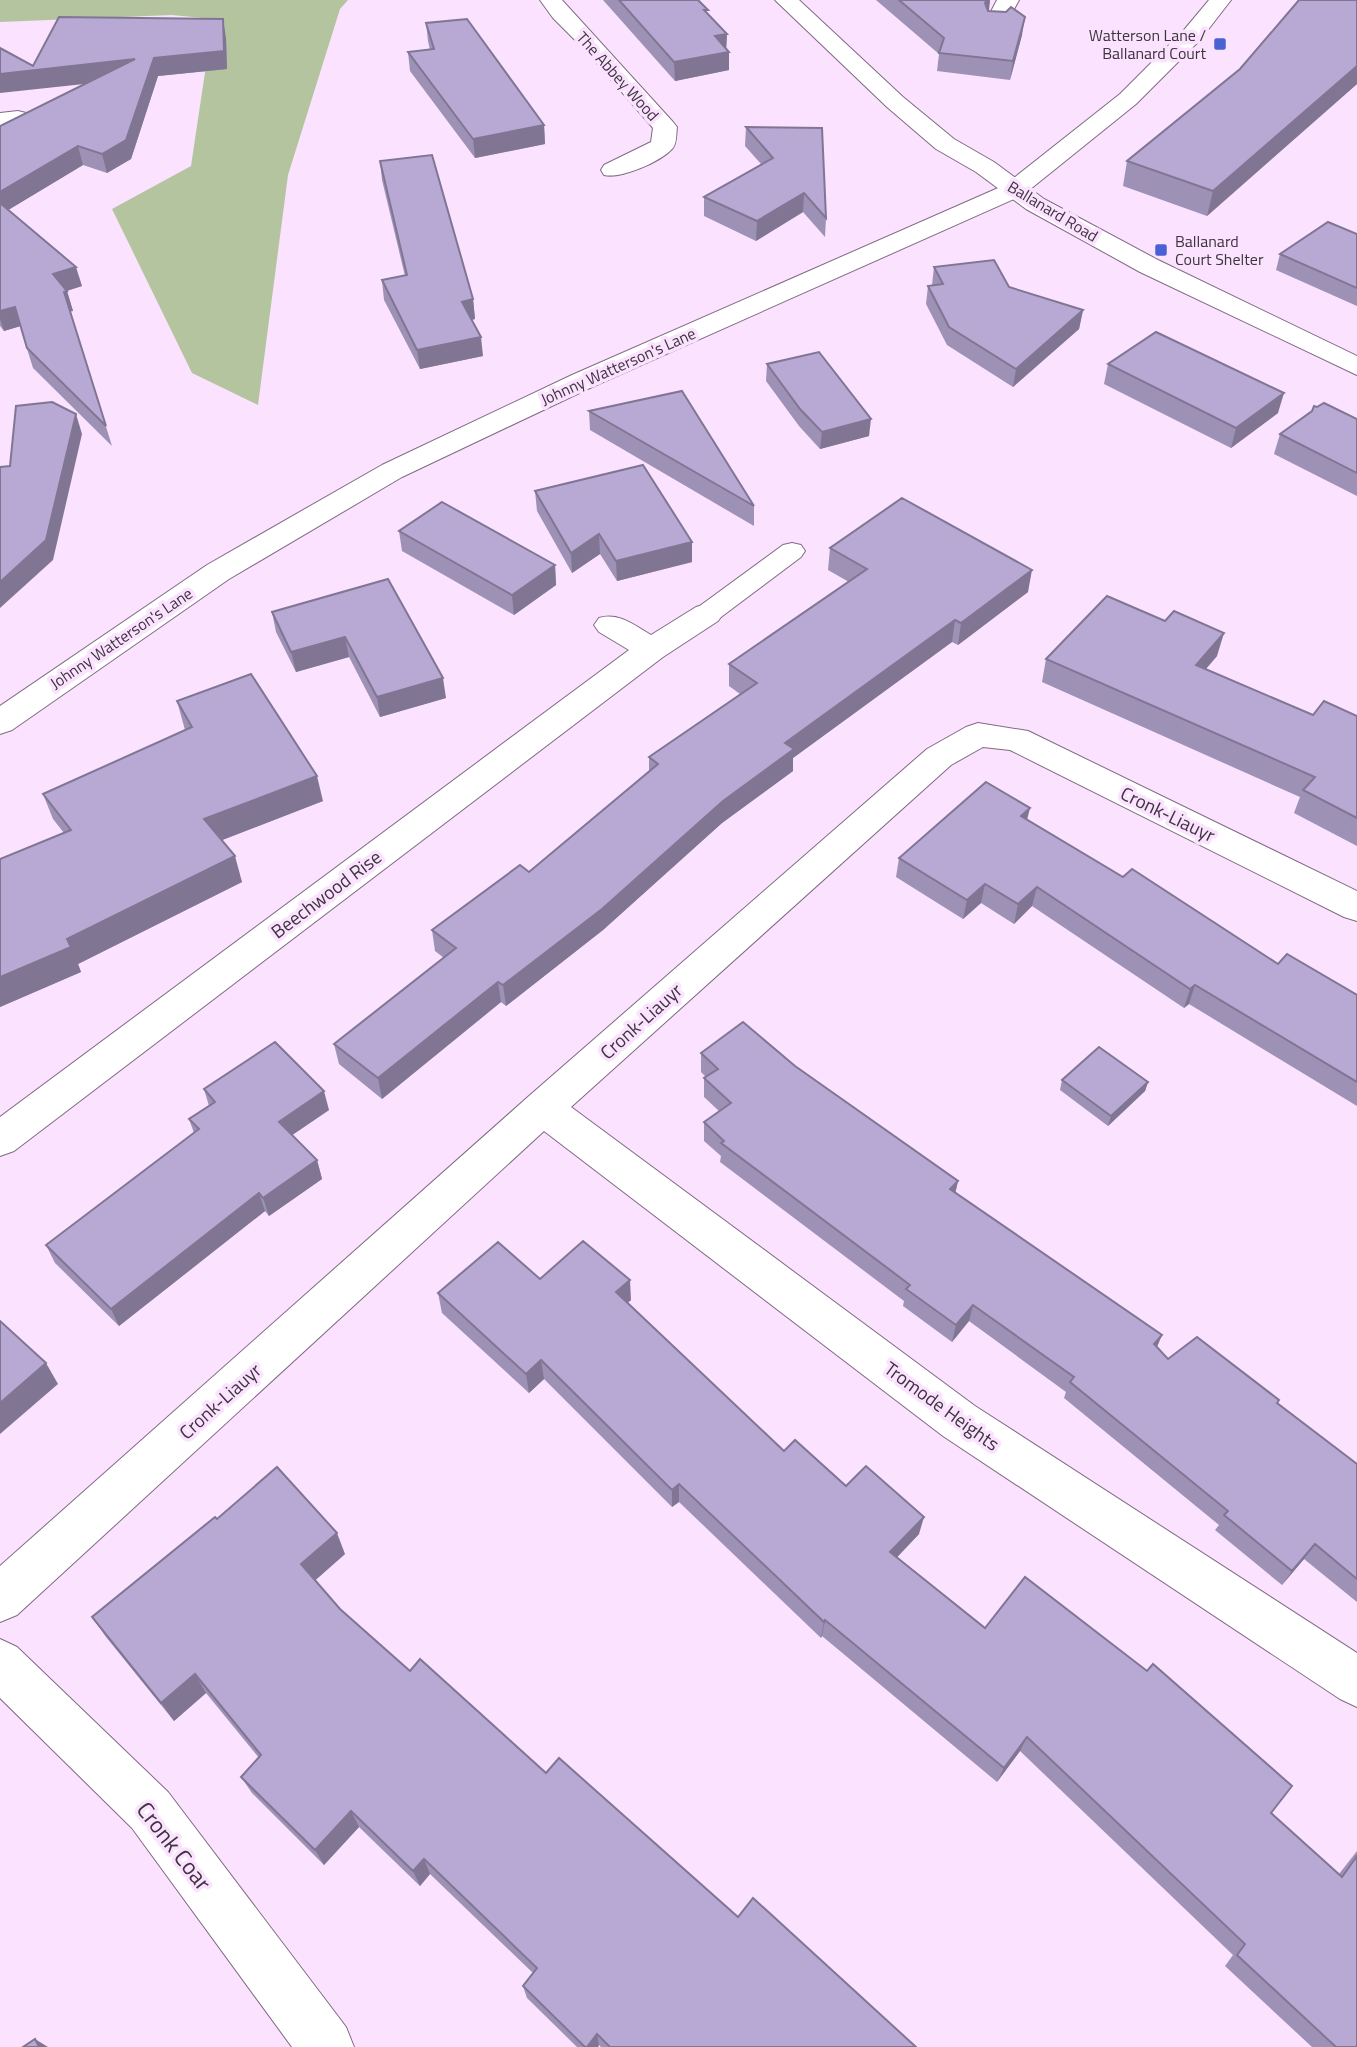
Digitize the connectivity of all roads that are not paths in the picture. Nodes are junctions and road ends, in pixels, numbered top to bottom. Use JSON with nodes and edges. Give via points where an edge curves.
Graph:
{"nodes":[{"id":1,"x":551,"y":0,"type":"edge"},
{"id":2,"x":786,"y":0,"type":"edge"},
{"id":3,"x":1009,"y":0,"type":"edge"},
{"id":4,"x":1220,"y":0,"type":"edge"},
{"id":5,"x":996,"y":23,"type":"edge"},
{"id":6,"x":612,"y":170,"type":"dead end"},
{"id":7,"x":1014,"y":190,"type":"junction"},
{"id":8,"x":1357,"y":366,"type":"edge"},
{"id":9,"x":792,"y":551,"type":"dead end"},
{"id":10,"x":707,"y":614,"type":"joint"},
{"id":11,"x":610,"y":625,"type":"dead end"},
{"id":12,"x":652,"y":649,"type":"junction"},
{"id":13,"x":0,"y":722,"type":"edge"},
{"id":14,"x":1357,"y":907,"type":"edge"},
{"id":15,"x":543,"y":1108,"type":"junction"},
{"id":16,"x":0,"y":1139,"type":"edge"},
{"id":17,"x":0,"y":1598,"type":"edge"},
{"id":18,"x":0,"y":1664,"type":"edge"},
{"id":19,"x":1357,"y":1682,"type":"edge"},
{"id":20,"x":326,"y":2047,"type":"edge"}],
"edges":[{"from":1,"to":6,"type":"main road","name":"The Abbey Wood","via":[[562,18],[594,46],[665,127],[663,145]]},
{"from":2,"to":7,"type":"main road","name":"Ballanard Road","via":[[945,144]]},
{"from":3,"to":5,"type":"main road"},
{"from":4,"to":7,"type":"main road","name":"Johnny Watterson's Lane","via":[[1128,99]]},
{"from":7,"to":8,"type":"main road","name":"Ballanard Road","via":[[1149,266]]},
{"from":7,"to":13,"type":"main road","name":"Johnny Watterson's Lane","via":[[582,381],[392,471],[218,572]]},
{"from":9,"to":10,"type":"lane","name":"Beechwood Rise"},
{"from":10,"to":12,"type":"main road","name":"Beechwood Rise"},
{"from":11,"to":12,"type":"main road"},
{"from":12,"to":16,"type":"main road","name":"Beechwood Rise"},
{"from":14,"to":15,"type":"main road","name":"Cronk-Liauyr","via":[[1017,738],[978,735],[939,757]]},
{"from":15,"to":17,"type":"main road","name":"Cronk-Liauyr"},
{"from":15,"to":19,"type":"main road","name":"Tromode Heights","via":[[960,1421]]},
{"from":18,"to":20,"type":"main road","name":"Cronk Coar","via":[[150,1810]]}]}
